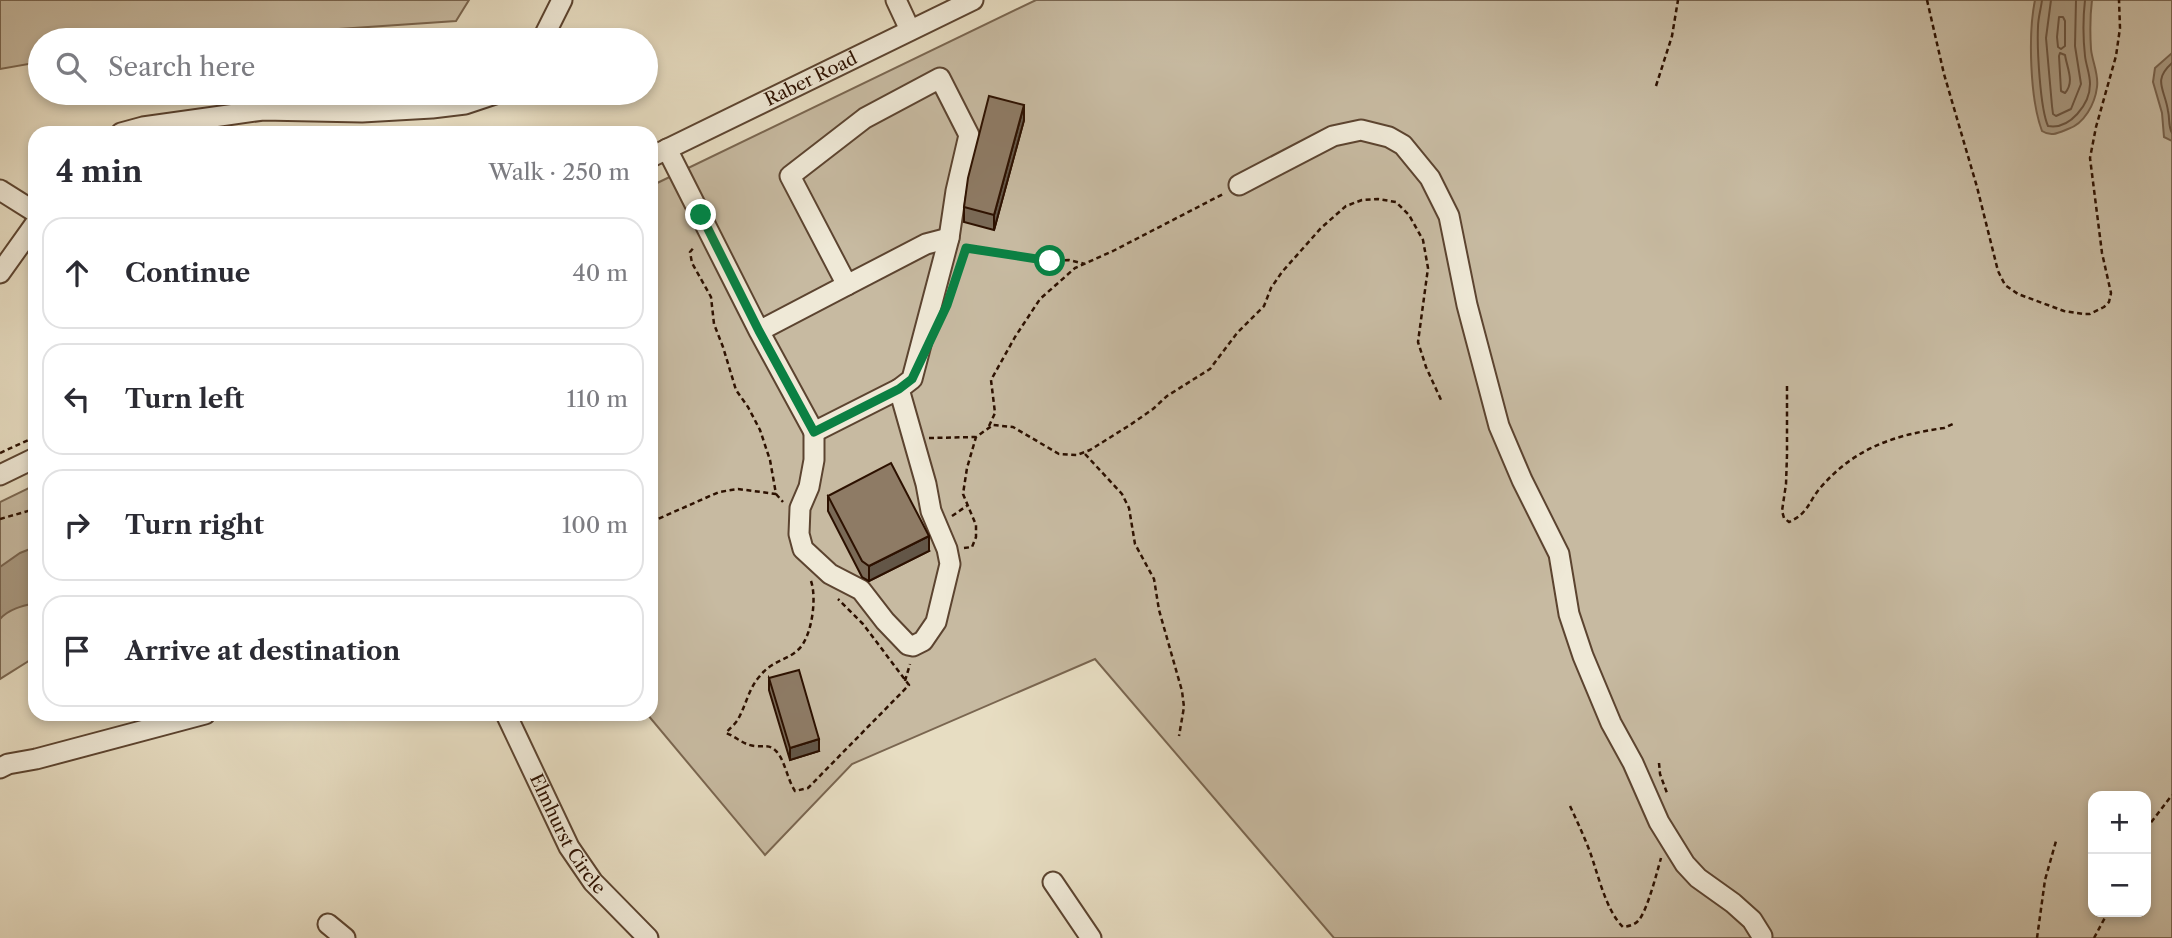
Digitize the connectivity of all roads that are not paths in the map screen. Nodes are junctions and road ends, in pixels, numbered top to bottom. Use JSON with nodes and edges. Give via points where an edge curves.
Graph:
{"nodes":[{"id":1,"x":562,"y":0,"type":"edge"},
{"id":2,"x":897,"y":0,"type":"edge"},
{"id":3,"x":972,"y":0,"type":"edge"},
{"id":4,"x":548,"y":28,"type":"edge"},
{"id":5,"x":910,"y":30,"type":"junction"},
{"id":6,"x":458,"y":105,"type":"edge"},
{"id":7,"x":151,"y":126,"type":"edge"},
{"id":8,"x":659,"y":153,"type":"edge"},
{"id":9,"x":1239,"y":186,"type":"road end"},
{"id":10,"x":0,"y":190,"type":"edge"},
{"id":11,"x":28,"y":208,"type":"edge"},
{"id":12,"x":28,"y":234,"type":"edge"},
{"id":13,"x":948,"y":238,"type":"junction"},
{"id":14,"x":0,"y":273,"type":"edge"},
{"id":15,"x":847,"y":285,"type":"junction"},
{"id":16,"x":759,"y":331,"type":"junction"},
{"id":17,"x":899,"y":389,"type":"junction"},
{"id":18,"x":814,"y":432,"type":"junction"},
{"id":19,"x":28,"y":461,"type":"edge"},
{"id":20,"x":0,"y":475,"type":"edge"},
{"id":21,"x":179,"y":721,"type":"edge"},
{"id":22,"x":509,"y":721,"type":"edge"},
{"id":23,"x":0,"y":768,"type":"edge"},
{"id":24,"x":1053,"y":882,"type":"dead end"},
{"id":25,"x":328,"y":924,"type":"dead end"},
{"id":26,"x":1767,"y":937,"type":"edge"},
{"id":27,"x":345,"y":938,"type":"edge"},
{"id":28,"x":648,"y":938,"type":"edge"},
{"id":29,"x":1091,"y":938,"type":"edge"}],
"edges":[{"from":1,"to":4,"type":"street"},
{"from":2,"to":5,"type":"street"},
{"from":3,"to":5,"type":"street","name":"Raber Road"},
{"from":5,"to":8,"type":"street","name":"Raber Road"},
{"from":6,"to":7,"type":"street","via":[[362,112],[263,110]]},
{"from":8,"to":16,"type":"street","via":[[713,237]]},
{"from":9,"to":26,"type":"street","via":[[1333,136],[1361,130],[1403,145],[1430,178],[1449,216],[1499,426],[1559,554],[1569,614],[1611,723],[1685,864]]},
{"from":10,"to":11,"type":"street"},
{"from":12,"to":14,"type":"street"},
{"from":13,"to":15,"type":"street","via":[[926,244]]},
{"from":13,"to":15,"type":"street","via":[[969,135],[940,78],[865,118],[790,176]]},
{"from":13,"to":17,"type":"street","via":[[912,379]]},
{"from":15,"to":16,"type":"street"},
{"from":16,"to":18,"type":"street"},
{"from":17,"to":18,"type":"street"},
{"from":17,"to":18,"type":"street","via":[[950,564],[936,622],[923,642],[908,645],[860,590],[830,574],[803,549],[800,508],[814,460]]},
{"from":19,"to":20,"type":"street"},
{"from":21,"to":23,"type":"street"},
{"from":22,"to":28,"type":"street","name":"Elmhurst Circle","via":[[569,847],[593,882]]},
{"from":24,"to":29,"type":"street"},
{"from":25,"to":27,"type":"street"}]}
